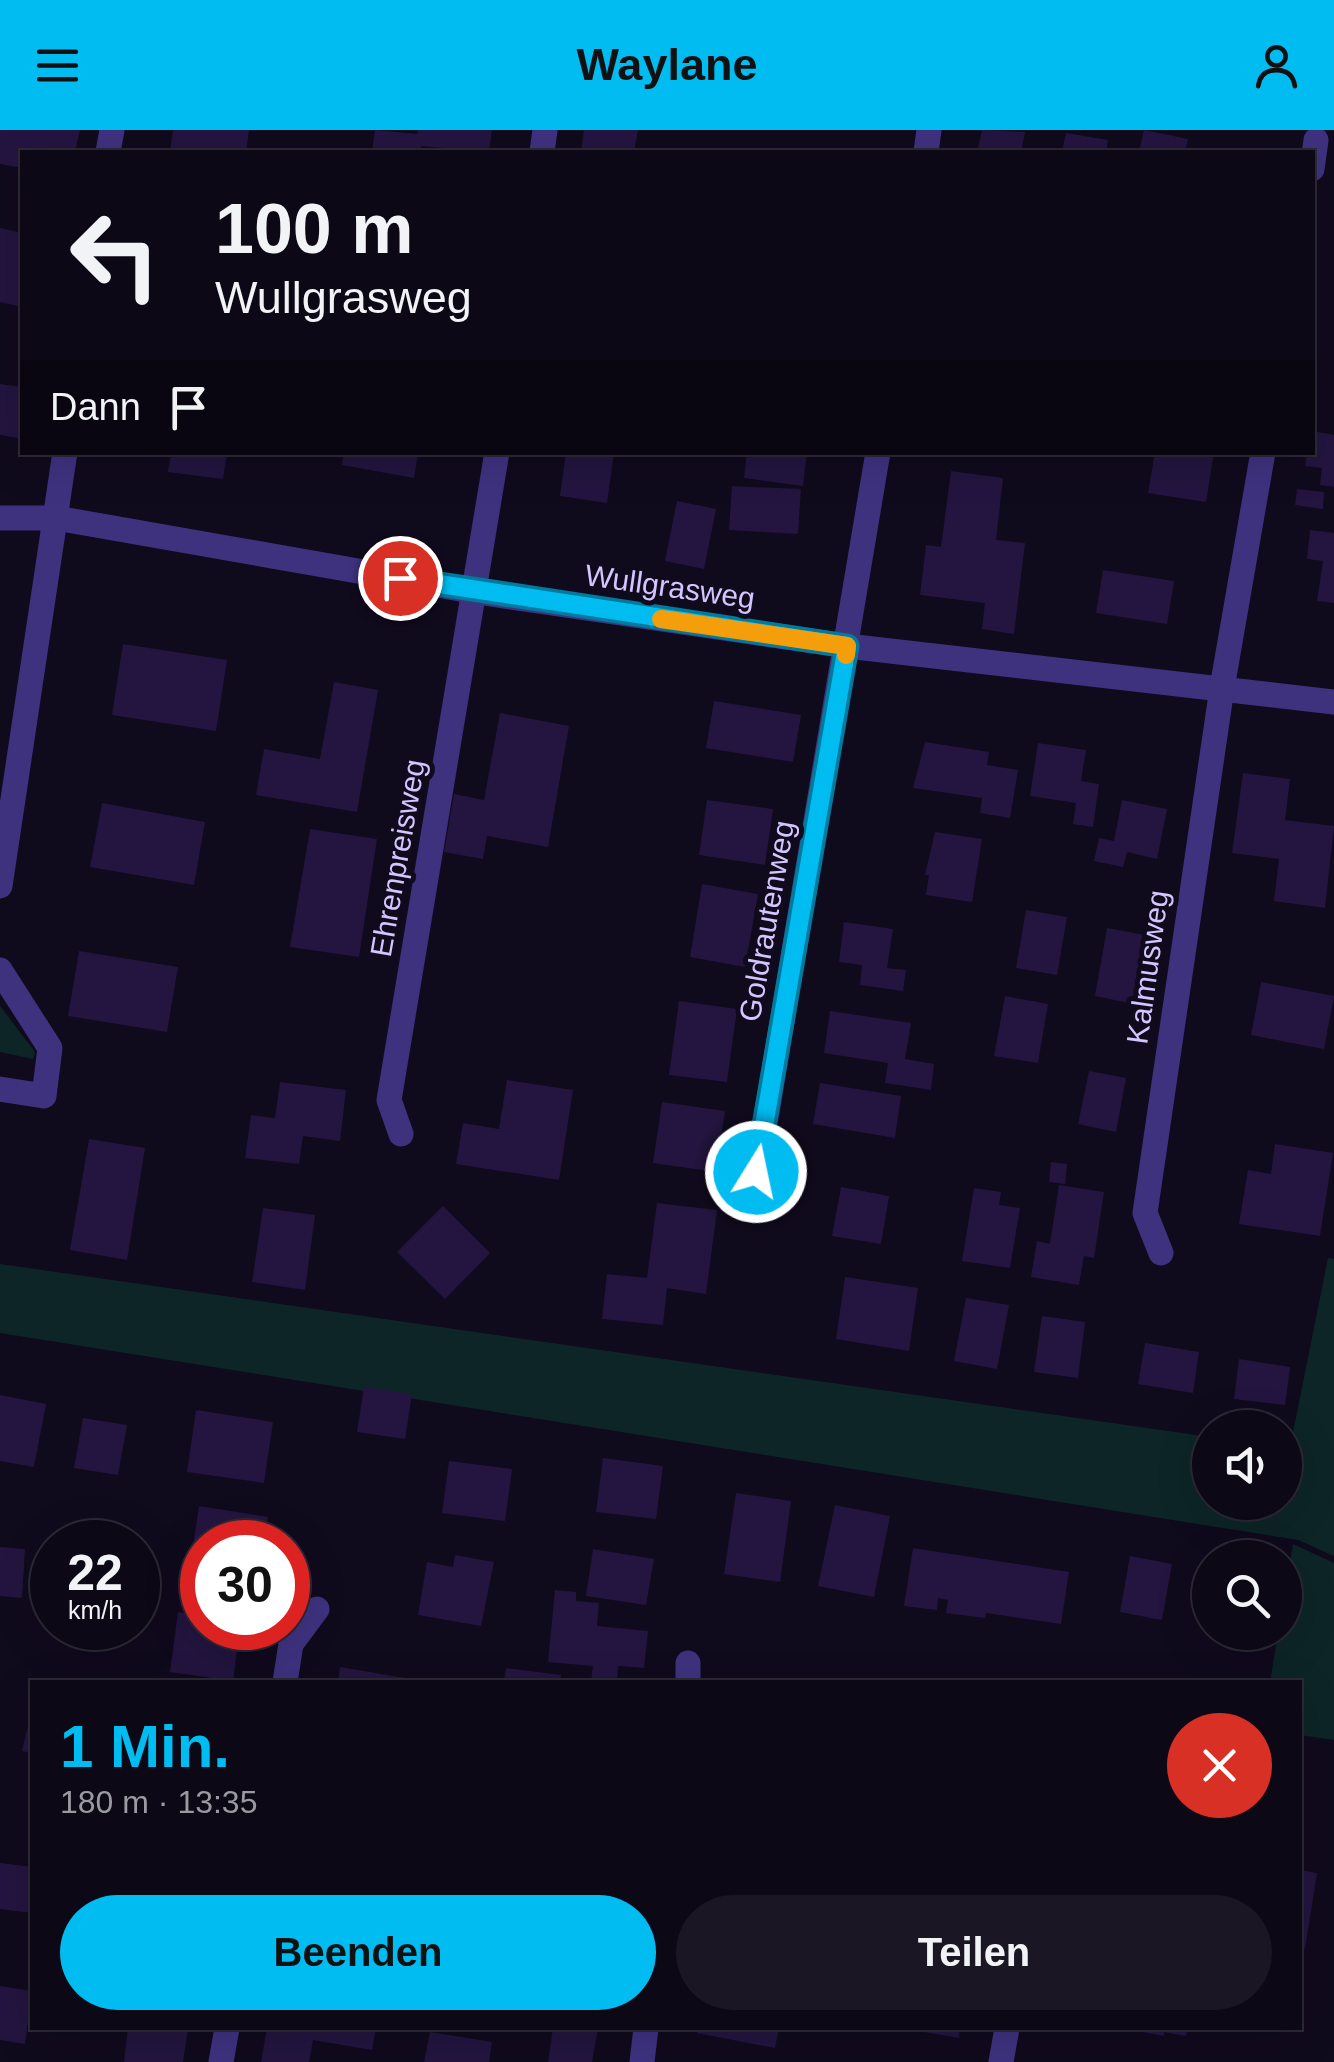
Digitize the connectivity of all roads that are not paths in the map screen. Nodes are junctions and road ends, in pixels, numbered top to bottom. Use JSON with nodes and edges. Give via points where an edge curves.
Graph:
{"nodes":[{"id":1,"x":1316,"y":140,"type":"dead end"},
{"id":2,"x":1315,"y":150,"type":"edge"},
{"id":3,"x":65,"y":455,"type":"edge"},
{"id":4,"x":497,"y":455,"type":"edge"},
{"id":5,"x":878,"y":455,"type":"edge"},
{"id":6,"x":1262,"y":455,"type":"edge"},
{"id":7,"x":0,"y":518,"type":"edge"},
{"id":8,"x":56,"y":518,"type":"junction"},
{"id":9,"x":476,"y":592,"type":"junction"},
{"id":10,"x":847,"y":646,"type":"junction"},
{"id":11,"x":1222,"y":688,"type":"junction"},
{"id":12,"x":1334,"y":702,"type":"edge"},
{"id":13,"x":0,"y":886,"type":"edge"},
{"id":14,"x":0,"y":970,"type":"edge"},
{"id":15,"x":0,"y":1089,"type":"edge"},
{"id":16,"x":401,"y":1134,"type":"dead end"},
{"id":17,"x":771,"y":1205,"type":"dead end"},
{"id":18,"x":1162,"y":1253,"type":"dead end"},
{"id":19,"x":317,"y":1609,"type":"dead end"},
{"id":20,"x":284,"y":1680,"type":"edge"},
{"id":21,"x":227,"y":2030,"type":"edge"},
{"id":22,"x":646,"y":2030,"type":"edge"},
{"id":23,"x":1007,"y":2030,"type":"edge"},
{"id":24,"x":221,"y":2062,"type":"edge"},
{"id":25,"x":642,"y":2062,"type":"edge"},
{"id":26,"x":1001,"y":2062,"type":"edge"}],
"edges":[{"from":1,"to":2,"type":"street"},
{"from":3,"to":8,"type":"street"},
{"from":4,"to":9,"type":"street","name":"Ehrenpreisweg"},
{"from":5,"to":10,"type":"street","name":"Goldrautenweg"},
{"from":6,"to":11,"type":"street","name":"Kalmusweg"},
{"from":7,"to":8,"type":"street","name":"Wullgrasweg"},
{"from":8,"to":9,"type":"street","name":"Wullgrasweg"},
{"from":8,"to":13,"type":"street"},
{"from":9,"to":10,"type":"street","name":"Wullgrasweg"},
{"from":9,"to":16,"type":"street","name":"Ehrenpreisweg","via":[[389,1100]]},
{"from":10,"to":11,"type":"street","name":"Wullgrasweg"},
{"from":10,"to":17,"type":"street","name":"Goldrautenweg","via":[[756,1172]]},
{"from":11,"to":12,"type":"street","name":"Wullgrasweg"},
{"from":11,"to":18,"type":"street","name":"Kalmusweg","via":[[1145,1213]]},
{"from":14,"to":15,"type":"street","via":[[50,1048],[44,1096]]},
{"from":19,"to":20,"type":"street","via":[[291,1644]]},
{"from":21,"to":24,"type":"street"},
{"from":22,"to":25,"type":"street"},
{"from":23,"to":26,"type":"street"}]}
